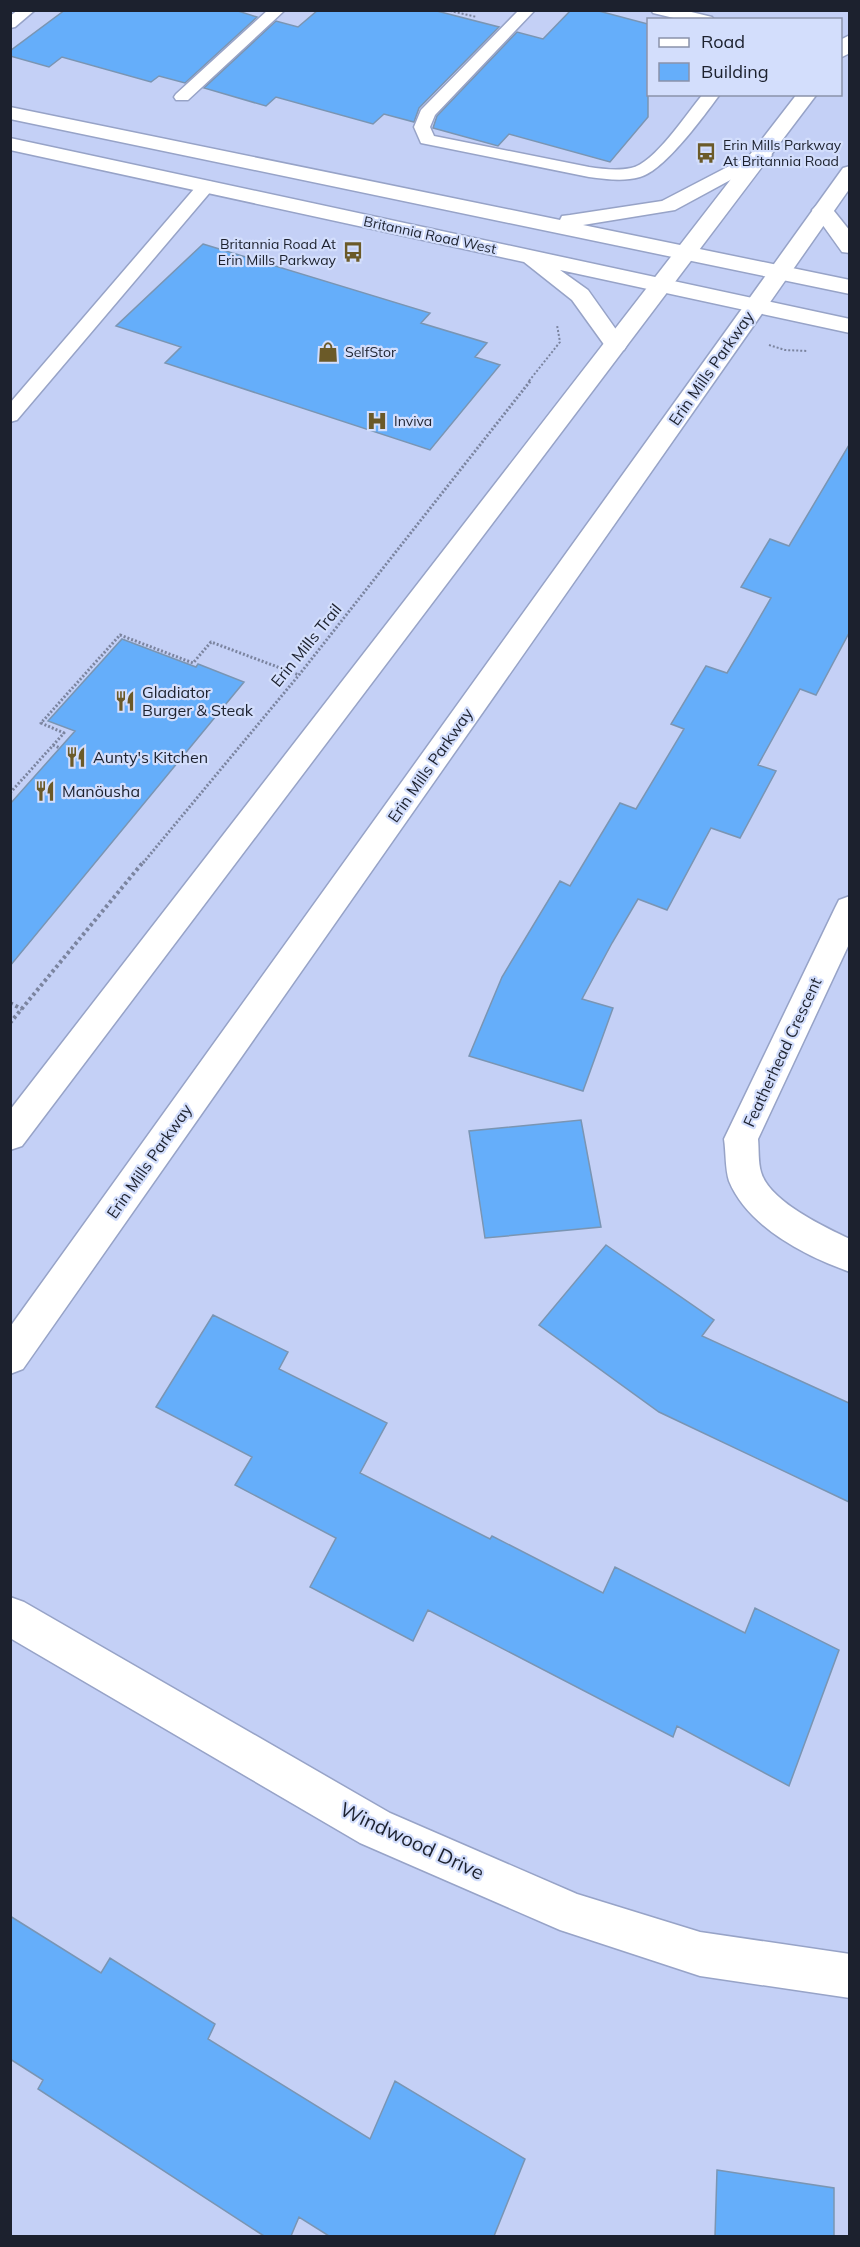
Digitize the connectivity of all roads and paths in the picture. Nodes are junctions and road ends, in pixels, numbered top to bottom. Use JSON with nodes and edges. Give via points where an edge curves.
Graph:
{"nodes":[{"id":1,"x":28,"y":10,"type":"edge"},
{"id":2,"x":278,"y":10,"type":"edge"},
{"id":3,"x":446,"y":10,"type":"edge"},
{"id":4,"x":528,"y":10,"type":"edge"},
{"id":5,"x":658,"y":10,"type":"edge"},
{"id":6,"x":479,"y":18,"type":"dead end"},
{"id":7,"x":697,"y":18,"type":"edge"},
{"id":8,"x":10,"y":24,"type":"edge"},
{"id":9,"x":710,"y":96,"type":"edge"},
{"id":10,"x":806,"y":96,"type":"edge"},
{"id":11,"x":182,"y":97,"type":"dead end"},
{"id":12,"x":10,"y":113,"type":"edge"},
{"id":13,"x":10,"y":144,"type":"edge"},
{"id":14,"x":762,"y":155,"type":"junction"},
{"id":15,"x":849,"y":172,"type":"edge"},
{"id":16,"x":206,"y":186,"type":"junction"},
{"id":17,"x":823,"y":210,"type":"junction"},
{"id":18,"x":545,"y":224,"type":"junction"},
{"id":19,"x":849,"y":247,"type":"edge"},
{"id":20,"x":687,"y":254,"type":"junction"},
{"id":21,"x":529,"y":256,"type":"junction"},
{"id":22,"x":778,"y":273,"type":"junction"},
{"id":23,"x":663,"y":286,"type":"junction"},
{"id":24,"x":849,"y":287,"type":"edge"},
{"id":25,"x":755,"y":306,"type":"junction"},
{"id":26,"x":556,"y":322,"type":"dead end"},
{"id":27,"x":849,"y":326,"type":"edge"},
{"id":28,"x":616,"y":345,"type":"junction"},
{"id":29,"x":785,"y":350,"type":"dead end"},
{"id":30,"x":803,"y":352,"type":"dead end"},
{"id":31,"x":10,"y":416,"type":"edge"},
{"id":32,"x":299,"y":675,"type":"junction"},
{"id":33,"x":53,"y":746,"type":"junction"},
{"id":34,"x":60,"y":748,"type":"dead end"},
{"id":35,"x":10,"y":793,"type":"edge"},
{"id":36,"x":849,"y":908,"type":"edge"},
{"id":37,"x":10,"y":1003,"type":"edge"},
{"id":38,"x":22,"y":1009,"type":"junction"},
{"id":39,"x":10,"y":1023,"type":"edge"},
{"id":40,"x":10,"y":1136,"type":"edge"},
{"id":41,"x":849,"y":1257,"type":"edge"},
{"id":42,"x":10,"y":1357,"type":"edge"},
{"id":43,"x":10,"y":1617,"type":"edge"},
{"id":44,"x":849,"y":1976,"type":"edge"}],
"edges":[{"from":1,"to":8,"type":"lane"},
{"from":2,"to":11,"type":"lane"},
{"from":3,"to":6,"type":"path"},
{"from":4,"to":9,"type":"lane","via":[[427,113],[422,127],[427,139],[589,172],[637,173],[654,165]]},
{"from":5,"to":7,"type":"lane"},
{"from":10,"to":14,"type":"main road"},
{"from":12,"to":18,"type":"main road"},
{"from":13,"to":16,"type":"main road","name":"Britannia Road West"},
{"from":14,"to":18,"type":"main road","via":[[668,206]]},
{"from":14,"to":20,"type":"main road"},
{"from":15,"to":17,"type":"main road","name":"Erin Mills Parkway"},
{"from":16,"to":21,"type":"main road","name":"Britannia Road West"},
{"from":16,"to":31,"type":"lane"},
{"from":17,"to":19,"type":"main road"},
{"from":17,"to":22,"type":"main road","name":"Erin Mills Parkway"},
{"from":18,"to":20,"type":"main road"},
{"from":20,"to":22,"type":"main road"},
{"from":20,"to":23,"type":"main road"},
{"from":21,"to":23,"type":"main road","name":"Britannia Road West"},
{"from":21,"to":28,"type":"main road","via":[[579,296]]},
{"from":22,"to":24,"type":"main road"},
{"from":22,"to":25,"type":"main road","name":"Erin Mills Parkway"},
{"from":23,"to":25,"type":"main road","name":"Britannia Road West"},
{"from":23,"to":28,"type":"main road"},
{"from":25,"to":27,"type":"main road","name":"Britannia Road West"},
{"from":25,"to":42,"type":"main road","name":"Erin Mills Parkway"},
{"from":26,"to":32,"type":"path","name":"Erin Mills Trail","via":[[560,342]]},
{"from":28,"to":40,"type":"main road"},
{"from":29,"to":30,"type":"path"},
{"from":32,"to":33,"type":"path","via":[[211,642],[193,663],[120,635],[40,723],[64,733]]},
{"from":32,"to":38,"type":"path","name":"Erin Mills Trail"},
{"from":33,"to":34,"type":"path"},
{"from":33,"to":35,"type":"path"},
{"from":36,"to":41,"type":"main road","name":"Featherhead Crescent","via":[[741,1139],[745,1178],[766,1207],[801,1232]]},
{"from":37,"to":38,"type":"path"},
{"from":38,"to":39,"type":"path","name":"Erin Mills Trail"},
{"from":43,"to":44,"type":"main road","name":"Windwood Drive","via":[[375,1828],[575,1915],[700,1954]]}]}
